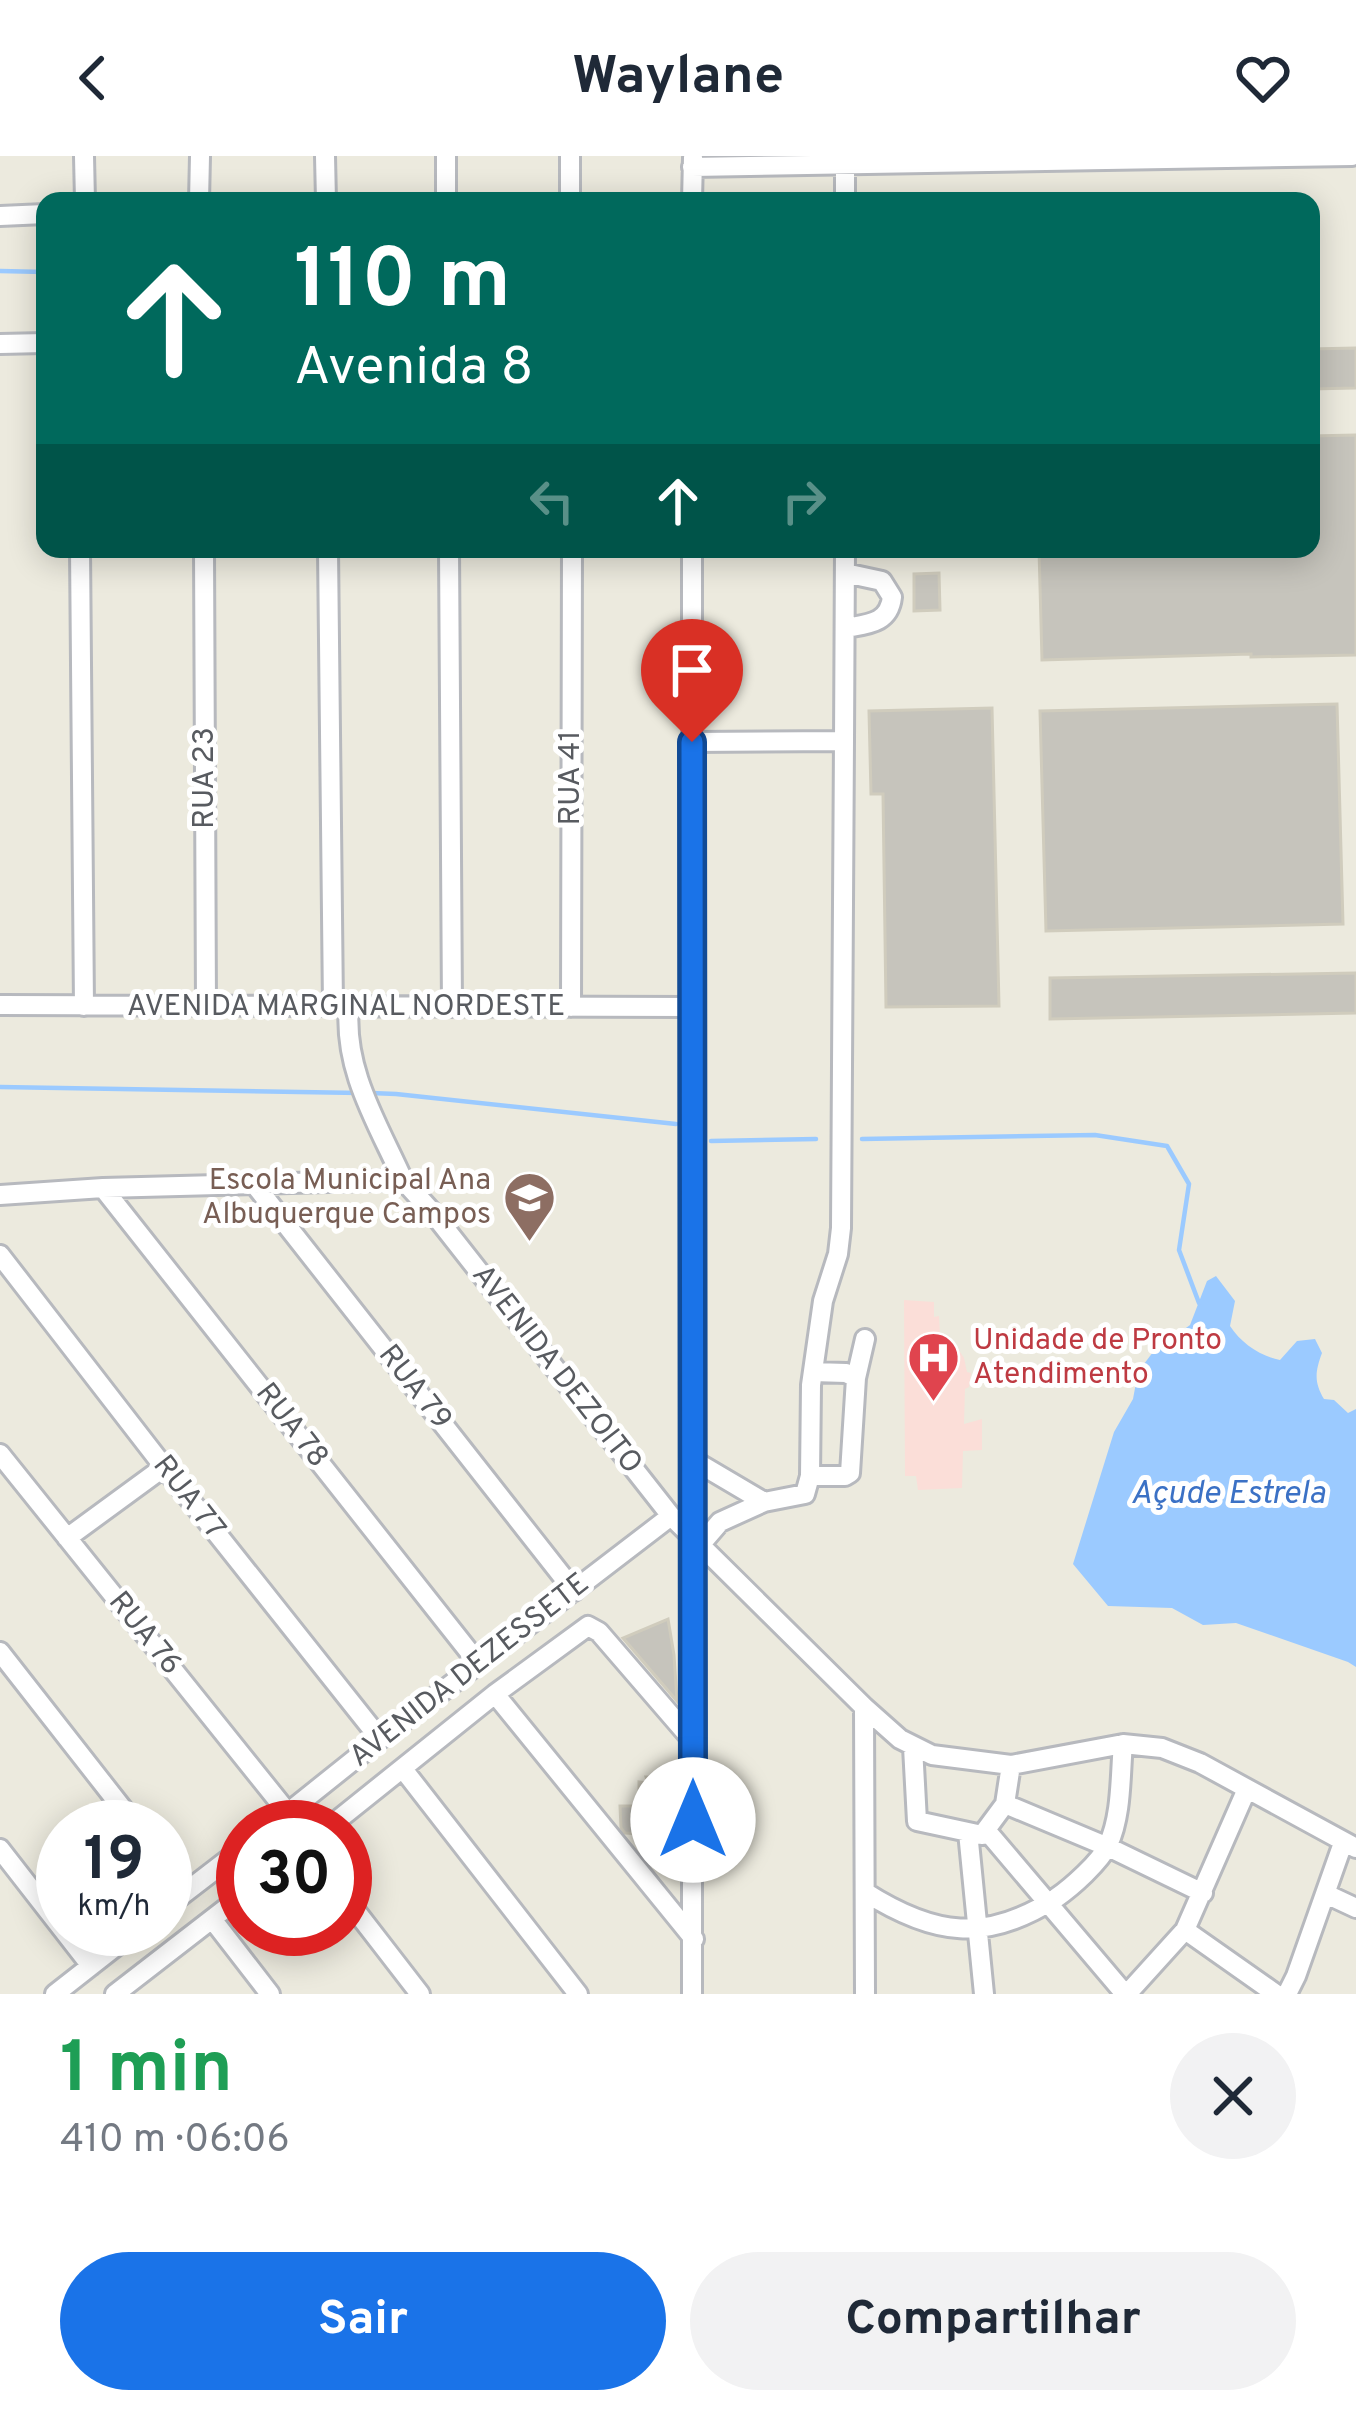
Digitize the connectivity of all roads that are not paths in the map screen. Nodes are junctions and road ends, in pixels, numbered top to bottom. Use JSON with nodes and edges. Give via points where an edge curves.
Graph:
{"nodes":[{"id":1,"x":84,"y":156,"type":"edge"},
{"id":2,"x":200,"y":156,"type":"edge"},
{"id":3,"x":326,"y":156,"type":"edge"},
{"id":4,"x":446,"y":156,"type":"edge"},
{"id":5,"x":570,"y":156,"type":"edge"},
{"id":6,"x":1327,"y":156,"type":"edge"},
{"id":7,"x":1352,"y":156,"type":"edge"},
{"id":8,"x":999,"y":159,"type":"edge"},
{"id":9,"x":845,"y":160,"type":"edge"},
{"id":10,"x":692,"y":161,"type":"edge"},
{"id":11,"x":85,"y":192,"type":"edge"},
{"id":12,"x":199,"y":192,"type":"edge"},
{"id":13,"x":326,"y":192,"type":"edge"},
{"id":14,"x":446,"y":192,"type":"edge"},
{"id":15,"x":570,"y":192,"type":"edge"},
{"id":16,"x":692,"y":192,"type":"edge"},
{"id":17,"x":845,"y":192,"type":"edge"},
{"id":18,"x":36,"y":214,"type":"edge"},
{"id":19,"x":0,"y":215,"type":"edge"},
{"id":20,"x":36,"y":343,"type":"edge"},
{"id":21,"x":0,"y":344,"type":"edge"},
{"id":22,"x":80,"y":558,"type":"edge"},
{"id":23,"x":204,"y":558,"type":"edge"},
{"id":24,"x":328,"y":558,"type":"edge"},
{"id":25,"x":449,"y":558,"type":"edge"},
{"id":26,"x":572,"y":558,"type":"edge"},
{"id":27,"x":692,"y":558,"type":"edge"},
{"id":28,"x":845,"y":558,"type":"edge"},
{"id":29,"x":845,"y":573,"type":"junction"},
{"id":30,"x":845,"y":628,"type":"junction"},
{"id":31,"x":844,"y":740,"type":"junction"},
{"id":32,"x":692,"y":742,"type":"junction"},
{"id":33,"x":0,"y":1005,"type":"edge"},
{"id":34,"x":84,"y":1006,"type":"junction"},
{"id":35,"x":341,"y":1006,"type":"junction"},
{"id":36,"x":452,"y":1006,"type":"junction"},
{"id":37,"x":206,"y":1007,"type":"junction"},
{"id":38,"x":571,"y":1007,"type":"junction"},
{"id":39,"x":692,"y":1007,"type":"junction"},
{"id":40,"x":403,"y":1180,"type":"junction"},
{"id":41,"x":255,"y":1185,"type":"junction"},
{"id":42,"x":104,"y":1188,"type":"junction"},
{"id":43,"x":0,"y":1196,"type":"edge"},
{"id":44,"x":0,"y":1255,"type":"edge"},
{"id":45,"x":865,"y":1339,"type":"dead end"},
{"id":46,"x":813,"y":1372,"type":"junction"},
{"id":47,"x":856,"y":1378,"type":"junction"},
{"id":48,"x":0,"y":1454,"type":"edge"},
{"id":49,"x":693,"y":1460,"type":"junction"},
{"id":50,"x":164,"y":1467,"type":"junction"},
{"id":51,"x":810,"y":1476,"type":"junction"},
{"id":52,"x":764,"y":1502,"type":"junction"},
{"id":53,"x":671,"y":1516,"type":"junction"},
{"id":54,"x":67,"y":1538,"type":"junction"},
{"id":55,"x":697,"y":1540,"type":"junction"},
{"id":56,"x":574,"y":1591,"type":"junction"},
{"id":57,"x":0,"y":1652,"type":"edge"},
{"id":58,"x":478,"y":1664,"type":"junction"},
{"id":59,"x":495,"y":1694,"type":"junction"},
{"id":60,"x":864,"y":1707,"type":"junction"},
{"id":61,"x":380,"y":1739,"type":"junction"},
{"id":62,"x":693,"y":1741,"type":"junction"},
{"id":63,"x":1123,"y":1744,"type":"junction"},
{"id":64,"x":914,"y":1748,"type":"junction"},
{"id":65,"x":1011,"y":1765,"type":"junction"},
{"id":66,"x":403,"y":1768,"type":"junction"},
{"id":67,"x":1246,"y":1791,"type":"junction"},
{"id":68,"x":116,"y":1800,"type":"edge"},
{"id":69,"x":277,"y":1800,"type":"edge"},
{"id":70,"x":305,"y":1800,"type":"edge"},
{"id":71,"x":363,"y":1800,"type":"edge"},
{"id":72,"x":1005,"y":1804,"type":"junction"},
{"id":73,"x":977,"y":1831,"type":"junction"},
{"id":74,"x":1350,"y":1845,"type":"edge"},
{"id":75,"x":1108,"y":1846,"type":"junction"},
{"id":76,"x":0,"y":1849,"type":"edge"},
{"id":77,"x":865,"y":1892,"type":"junction"},
{"id":78,"x":1203,"y":1892,"type":"junction"},
{"id":79,"x":1326,"y":1894,"type":"junction"},
{"id":80,"x":1050,"y":1902,"type":"junction"},
{"id":81,"x":1356,"y":1908,"type":"edge"},
{"id":82,"x":216,"y":1916,"type":"edge"},
{"id":83,"x":212,"y":1919,"type":"junction"},
{"id":84,"x":978,"y":1930,"type":"junction"},
{"id":85,"x":1185,"y":1930,"type":"junction"},
{"id":86,"x":372,"y":1932,"type":"edge"},
{"id":87,"x":694,"y":1939,"type":"junction"},
{"id":88,"x":104,"y":1956,"type":"edge"},
{"id":89,"x":92,"y":1966,"type":"junction"},
{"id":90,"x":55,"y":1994,"type":"edge"},
{"id":91,"x":115,"y":1994,"type":"edge"},
{"id":92,"x":270,"y":1994,"type":"edge"},
{"id":93,"x":420,"y":1994,"type":"edge"},
{"id":94,"x":578,"y":1994,"type":"edge"},
{"id":95,"x":692,"y":1994,"type":"edge"},
{"id":96,"x":865,"y":1994,"type":"edge"},
{"id":97,"x":984,"y":1994,"type":"edge"},
{"id":98,"x":1126,"y":1994,"type":"edge"},
{"id":99,"x":1276,"y":1994,"type":"edge"},
{"id":100,"x":1287,"y":1994,"type":"edge"}],
"edges":[{"from":1,"to":11,"type":"street"},
{"from":2,"to":12,"type":"street"},
{"from":3,"to":13,"type":"street"},
{"from":4,"to":14,"type":"street"},
{"from":5,"to":15,"type":"street"},
{"from":6,"to":7,"type":"street"},
{"from":6,"to":8,"type":"street"},
{"from":8,"to":9,"type":"street"},
{"from":9,"to":10,"type":"street"},
{"from":9,"to":17,"type":"street"},
{"from":10,"to":16,"type":"street"},
{"from":18,"to":19,"type":"street"},
{"from":20,"to":21,"type":"street"},
{"from":22,"to":34,"type":"street"},
{"from":23,"to":37,"type":"street","name":"RUA 23"},
{"from":24,"to":35,"type":"street","name":"AVENIDA DEZOITO"},
{"from":25,"to":36,"type":"street"},
{"from":26,"to":38,"type":"street","name":"RUA 41"},
{"from":27,"to":32,"type":"street"},
{"from":28,"to":29,"type":"street"},
{"from":29,"to":30,"type":"street"},
{"from":29,"to":30,"type":"street","via":[[882,581],[892,597],[881,620]]},
{"from":30,"to":31,"type":"street"},
{"from":31,"to":32,"type":"street"},
{"from":31,"to":46,"type":"street","via":[[841,1228]]},
{"from":32,"to":39,"type":"street"},
{"from":33,"to":34,"type":"street","name":"AVENIDA MARGINAL NORDESTE"},
{"from":34,"to":37,"type":"street","name":"AVENIDA MARGINAL NORDESTE"},
{"from":35,"to":36,"type":"street","name":"AVENIDA MARGINAL NORDESTE"},
{"from":35,"to":37,"type":"street","name":"AVENIDA MARGINAL NORDESTE"},
{"from":35,"to":40,"type":"street","name":"AVENIDA DEZOITO","via":[[367,1104]]},
{"from":36,"to":38,"type":"street","name":"AVENIDA MARGINAL NORDESTE"},
{"from":38,"to":39,"type":"street","name":"AVENIDA MARGINAL NORDESTE"},
{"from":39,"to":49,"type":"street"},
{"from":40,"to":41,"type":"street"},
{"from":40,"to":53,"type":"street","name":"AVENIDA DEZOITO"},
{"from":41,"to":42,"type":"street"},
{"from":41,"to":56,"type":"street","name":"RUA 79"},
{"from":42,"to":43,"type":"street"},
{"from":42,"to":58,"type":"street","name":"RUA 78"},
{"from":44,"to":50,"type":"street","name":"RUA 77"},
{"from":45,"to":47,"type":"street"},
{"from":46,"to":47,"type":"street"},
{"from":46,"to":51,"type":"street"},
{"from":47,"to":51,"type":"street","via":[[850,1473]]},
{"from":48,"to":54,"type":"street","name":"RUA 76"},
{"from":49,"to":52,"type":"street"},
{"from":49,"to":55,"type":"street"},
{"from":50,"to":54,"type":"street"},
{"from":50,"to":61,"type":"street","name":"RUA 77"},
{"from":51,"to":52,"type":"street","via":[[805,1494]]},
{"from":52,"to":55,"type":"street"},
{"from":53,"to":55,"type":"street","name":"AVENIDA DEZOITO"},
{"from":53,"to":56,"type":"street","name":"AVENIDA DEZESSETE"},
{"from":54,"to":69,"type":"street","name":"RUA 76"},
{"from":55,"to":60,"type":"street","name":"AVENIDA DEZOITO"},
{"from":55,"to":62,"type":"street"},
{"from":56,"to":58,"type":"street","name":"AVENIDA DEZESSETE"},
{"from":57,"to":68,"type":"street"},
{"from":58,"to":61,"type":"street","name":"AVENIDA DEZESSETE"},
{"from":59,"to":62,"type":"street","name":"AVENIDA DEZESSETE","via":[[588,1626]]},
{"from":59,"to":66,"type":"street","name":"AVENIDA DEZESSETE"},
{"from":59,"to":87,"type":"street"},
{"from":60,"to":64,"type":"street","name":"AVENIDA DEZOITO"},
{"from":60,"to":77,"type":"street"},
{"from":61,"to":70,"type":"street","name":"AVENIDA DEZESSETE"},
{"from":62,"to":87,"type":"street"},
{"from":63,"to":65,"type":"street"},
{"from":63,"to":67,"type":"street","via":[[1175,1752]]},
{"from":63,"to":75,"type":"street"},
{"from":64,"to":65,"type":"street"},
{"from":64,"to":73,"type":"street","via":[[917,1821]]},
{"from":65,"to":72,"type":"street"},
{"from":66,"to":71,"type":"street","name":"AVENIDA DEZESSETE"},
{"from":66,"to":94,"type":"street"},
{"from":67,"to":74,"type":"street"},
{"from":67,"to":78,"type":"street"},
{"from":72,"to":73,"type":"street"},
{"from":72,"to":75,"type":"street"},
{"from":73,"to":80,"type":"street"},
{"from":73,"to":84,"type":"street"},
{"from":74,"to":79,"type":"street"},
{"from":75,"to":78,"type":"street"},
{"from":75,"to":80,"type":"street"},
{"from":76,"to":89,"type":"street"},
{"from":77,"to":84,"type":"street","via":[[895,1911]]},
{"from":77,"to":96,"type":"street"},
{"from":78,"to":85,"type":"street"},
{"from":79,"to":81,"type":"street"},
{"from":79,"to":100,"type":"street"},
{"from":80,"to":84,"type":"street"},
{"from":80,"to":98,"type":"street"},
{"from":82,"to":83,"type":"street"},
{"from":83,"to":91,"type":"street"},
{"from":83,"to":92,"type":"street"},
{"from":84,"to":97,"type":"street"},
{"from":85,"to":98,"type":"street"},
{"from":85,"to":99,"type":"street"},
{"from":86,"to":93,"type":"street"},
{"from":87,"to":95,"type":"street"},
{"from":88,"to":89,"type":"street"},
{"from":89,"to":90,"type":"street"}]}
